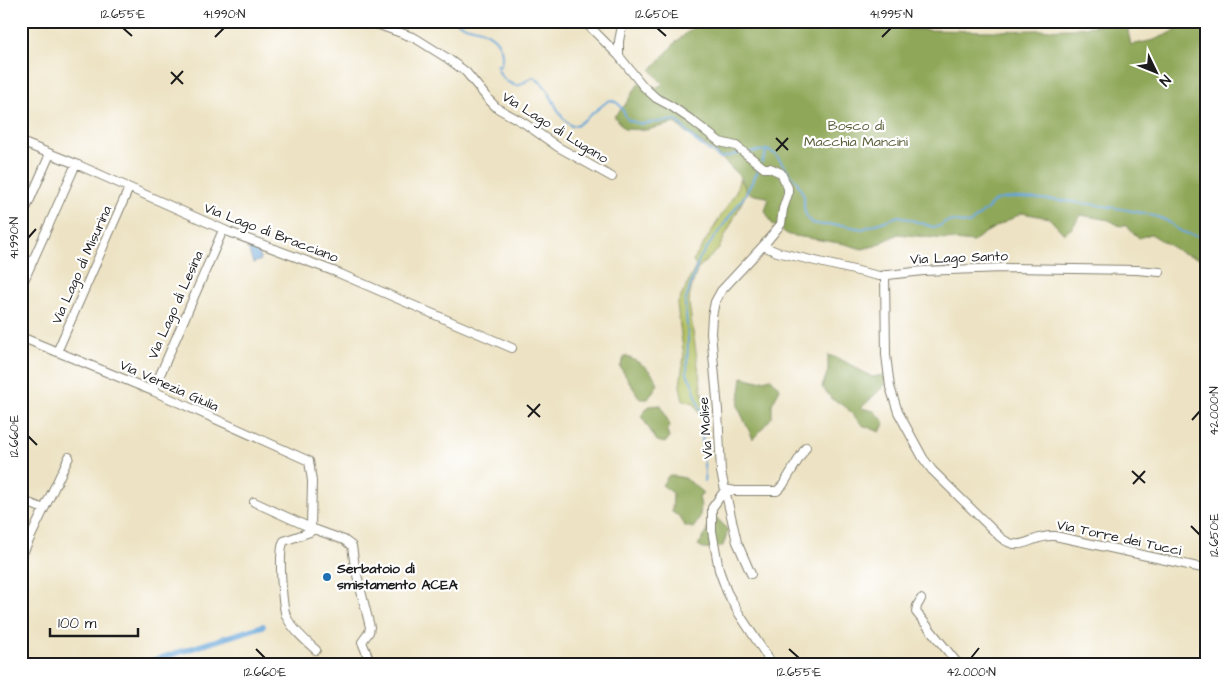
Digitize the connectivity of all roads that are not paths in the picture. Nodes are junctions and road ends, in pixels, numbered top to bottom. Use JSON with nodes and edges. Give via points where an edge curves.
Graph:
{"nodes":[{"id":1,"x":363,"y":21,"type":"edge"},
{"id":2,"x":584,"y":21,"type":"edge"},
{"id":3,"x":623,"y":21,"type":"edge"},
{"id":4,"x":619,"y":56,"type":"junction"},
{"id":5,"x":21,"y":142,"type":"edge"},
{"id":6,"x":50,"y":154,"type":"junction"},
{"id":7,"x":76,"y":164,"type":"junction"},
{"id":8,"x":612,"y":177,"type":"dead end"},
{"id":9,"x":129,"y":188,"type":"junction"},
{"id":10,"x":21,"y":220,"type":"edge"},
{"id":11,"x":223,"y":230,"type":"junction"},
{"id":12,"x":763,"y":246,"type":"junction"},
{"id":13,"x":1160,"y":272,"type":"dead end"},
{"id":14,"x":885,"y":276,"type":"junction"},
{"id":15,"x":21,"y":286,"type":"edge"},
{"id":16,"x":21,"y":337,"type":"edge"},
{"id":17,"x":512,"y":348,"type":"dead end"},
{"id":18,"x":57,"y":352,"type":"junction"},
{"id":19,"x":153,"y":391,"type":"junction"},
{"id":20,"x":806,"y":447,"type":"dead end"},
{"id":21,"x":69,"y":457,"type":"dead end"},
{"id":22,"x":725,"y":490,"type":"junction"},
{"id":23,"x":21,"y":500,"type":"edge"},
{"id":24,"x":254,"y":502,"type":"dead end"},
{"id":25,"x":44,"y":509,"type":"junction"},
{"id":26,"x":311,"y":530,"type":"junction"},
{"id":27,"x":21,"y":557,"type":"edge"},
{"id":28,"x":1207,"y":569,"type":"edge"},
{"id":29,"x":751,"y":574,"type":"dead end"},
{"id":30,"x":921,"y":598,"type":"dead end"},
{"id":31,"x":316,"y":650,"type":"dead end"},
{"id":32,"x":371,"y":664,"type":"edge"},
{"id":33,"x":772,"y":664,"type":"edge"},
{"id":34,"x":958,"y":664,"type":"edge"}],
"edges":[{"from":1,"to":8,"type":"street","name":"Via Lago di Lugano","via":[[415,38],[447,58],[466,72],[497,108]]},
{"from":2,"to":4,"type":"street"},
{"from":3,"to":4,"type":"street"},
{"from":4,"to":12,"type":"street","name":"Via Molise","via":[[656,98],[720,142],[736,146],[761,165],[781,173],[788,194],[780,224]]},
{"from":5,"to":6,"type":"street","name":"Via Lago di Bracciano"},
{"from":6,"to":7,"type":"street","name":"Via Lago di Bracciano"},
{"from":6,"to":10,"type":"street"},
{"from":7,"to":9,"type":"street","name":"Via Lago di Bracciano"},
{"from":7,"to":15,"type":"street"},
{"from":9,"to":11,"type":"street","name":"Via Lago di Bracciano"},
{"from":9,"to":18,"type":"street","name":"Via Lago di Misurina"},
{"from":11,"to":17,"type":"street","name":"Via Lago di Bracciano","via":[[336,272]]},
{"from":11,"to":19,"type":"street","name":"Via Lago di Lesina"},
{"from":12,"to":14,"type":"street","name":"Via Lago Santo"},
{"from":12,"to":22,"type":"street","name":"Via Molise","via":[[720,290],[712,316],[721,472]]},
{"from":13,"to":14,"type":"street","name":"Via Lago Santo","via":[[1003,268]]},
{"from":14,"to":28,"type":"street","name":"Via Torre dei Tucci","via":[[887,365],[898,412],[928,466],[1000,537],[1018,546],[1042,536],[1055,536]]},
{"from":16,"to":18,"type":"street","name":"Via Venezia Giulia"},
{"from":18,"to":19,"type":"street","name":"Via Venezia Giulia"},
{"from":19,"to":26,"type":"street","name":"Via Venezia Giulia","via":[[310,462]]},
{"from":20,"to":22,"type":"street","via":[[779,490]]},
{"from":21,"to":25,"type":"street"},
{"from":22,"to":29,"type":"street","name":"Via Molise","via":[[737,542]]},
{"from":22,"to":33,"type":"street","via":[[712,508],[712,531],[719,570],[738,612]]},
{"from":23,"to":25,"type":"street"},
{"from":24,"to":26,"type":"street"},
{"from":25,"to":27,"type":"street"},
{"from":26,"to":31,"type":"street","via":[[282,543],[281,562],[284,611],[293,627]]},
{"from":26,"to":32,"type":"street","via":[[347,542],[353,548],[370,627],[362,642]]},
{"from":30,"to":34,"type":"street","via":[[916,612]]}]}
